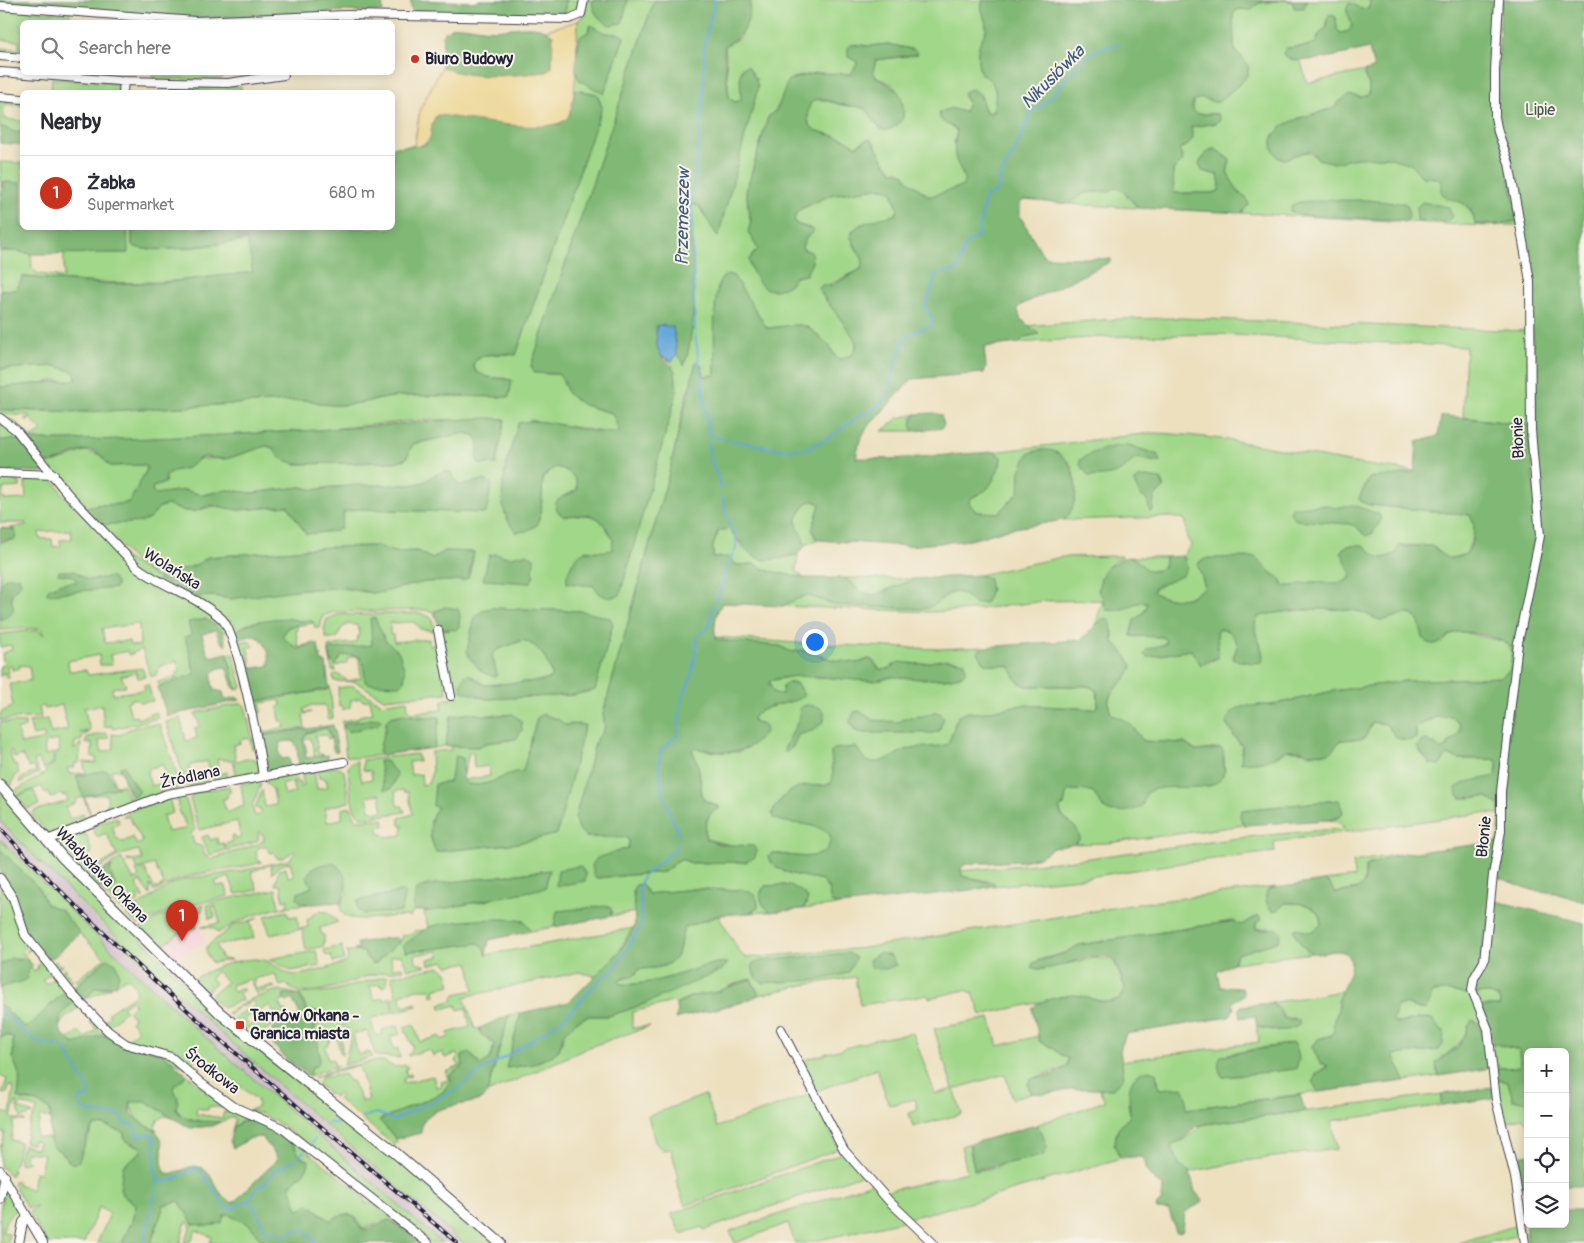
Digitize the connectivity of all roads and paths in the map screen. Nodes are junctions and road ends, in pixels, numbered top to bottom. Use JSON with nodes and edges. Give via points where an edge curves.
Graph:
{"nodes":[{"id":1,"x":584,"y":0,"type":"edge"},
{"id":2,"x":1499,"y":0,"type":"edge"},
{"id":3,"x":0,"y":6,"type":"edge"},
{"id":4,"x":183,"y":20,"type":"edge"},
{"id":5,"x":220,"y":20,"type":"edge"},
{"id":6,"x":0,"y":56,"type":"edge"},
{"id":7,"x":20,"y":58,"type":"edge"},
{"id":8,"x":0,"y":72,"type":"edge"},
{"id":9,"x":20,"y":73,"type":"edge"},
{"id":10,"x":41,"y":75,"type":"edge"},
{"id":11,"x":284,"y":75,"type":"dead end"},
{"id":12,"x":124,"y":81,"type":"junction"},
{"id":13,"x":123,"y":90,"type":"edge"},
{"id":14,"x":0,"y":97,"type":"edge"},
{"id":15,"x":20,"y":99,"type":"edge"},
{"id":16,"x":0,"y":418,"type":"edge"},
{"id":17,"x":0,"y":473,"type":"edge"},
{"id":18,"x":54,"y":475,"type":"junction"},
{"id":19,"x":438,"y":630,"type":"dead end"},
{"id":20,"x":451,"y":696,"type":"dead end"},
{"id":21,"x":344,"y":762,"type":"dead end"},
{"id":22,"x":262,"y":777,"type":"junction"},
{"id":23,"x":0,"y":785,"type":"edge"},
{"id":24,"x":47,"y":840,"type":"junction"},
{"id":25,"x":0,"y":878,"type":"edge"},
{"id":26,"x":781,"y":1030,"type":"dead end"},
{"id":27,"x":3,"y":1173,"type":"edge"},
{"id":28,"x":0,"y":1199,"type":"edge"},
{"id":29,"x":27,"y":1217,"type":"junction"},
{"id":30,"x":19,"y":1243,"type":"edge"},
{"id":31,"x":43,"y":1243,"type":"edge"},
{"id":32,"x":428,"y":1243,"type":"edge"},
{"id":33,"x":500,"y":1243,"type":"edge"},
{"id":34,"x":932,"y":1243,"type":"edge"},
{"id":35,"x":1525,"y":1243,"type":"edge"}],
"edges":[{"from":1,"to":5,"type":"street","via":[[581,14],[569,19],[346,15]]},
{"from":2,"to":35,"type":"street","name":"Błonie","via":[[1494,70],[1495,117],[1509,163],[1530,281],[1531,430],[1540,536],[1518,643],[1501,791],[1501,832],[1484,961],[1474,978],[1472,990],[1488,1029],[1496,1100],[1515,1177]]},
{"from":3,"to":4,"type":"street"},
{"from":6,"to":7,"type":"street"},
{"from":8,"to":9,"type":"street"},
{"from":10,"to":12,"type":"street"},
{"from":11,"to":12,"type":"street","via":[[242,82]]},
{"from":12,"to":13,"type":"street"},
{"from":14,"to":15,"type":"street"},
{"from":16,"to":18,"type":"street","name":"Wolańska","via":[[16,430]]},
{"from":17,"to":18,"type":"street"},
{"from":18,"to":22,"type":"street","name":"Wolańska","via":[[137,566],[224,621],[232,636],[248,701]]},
{"from":19,"to":20,"type":"street"},
{"from":21,"to":22,"type":"street","name":"Źródlana"},
{"from":22,"to":24,"type":"street","name":"Źródlana","via":[[160,796]]},
{"from":23,"to":24,"type":"street","name":"Władysława Orkana"},
{"from":24,"to":33,"type":"street","name":"Władysława Orkana","via":[[221,1014],[373,1134]]},
{"from":25,"to":32,"type":"street","name":"Środkowa","via":[[13,898],[25,935],[108,1031],[126,1044],[171,1057],[232,1106],[289,1132]]},
{"from":26,"to":34,"type":"street","via":[[844,1150]]},
{"from":27,"to":28,"type":"street"},
{"from":27,"to":29,"type":"street"},
{"from":29,"to":30,"type":"street"},
{"from":29,"to":31,"type":"street"}]}
